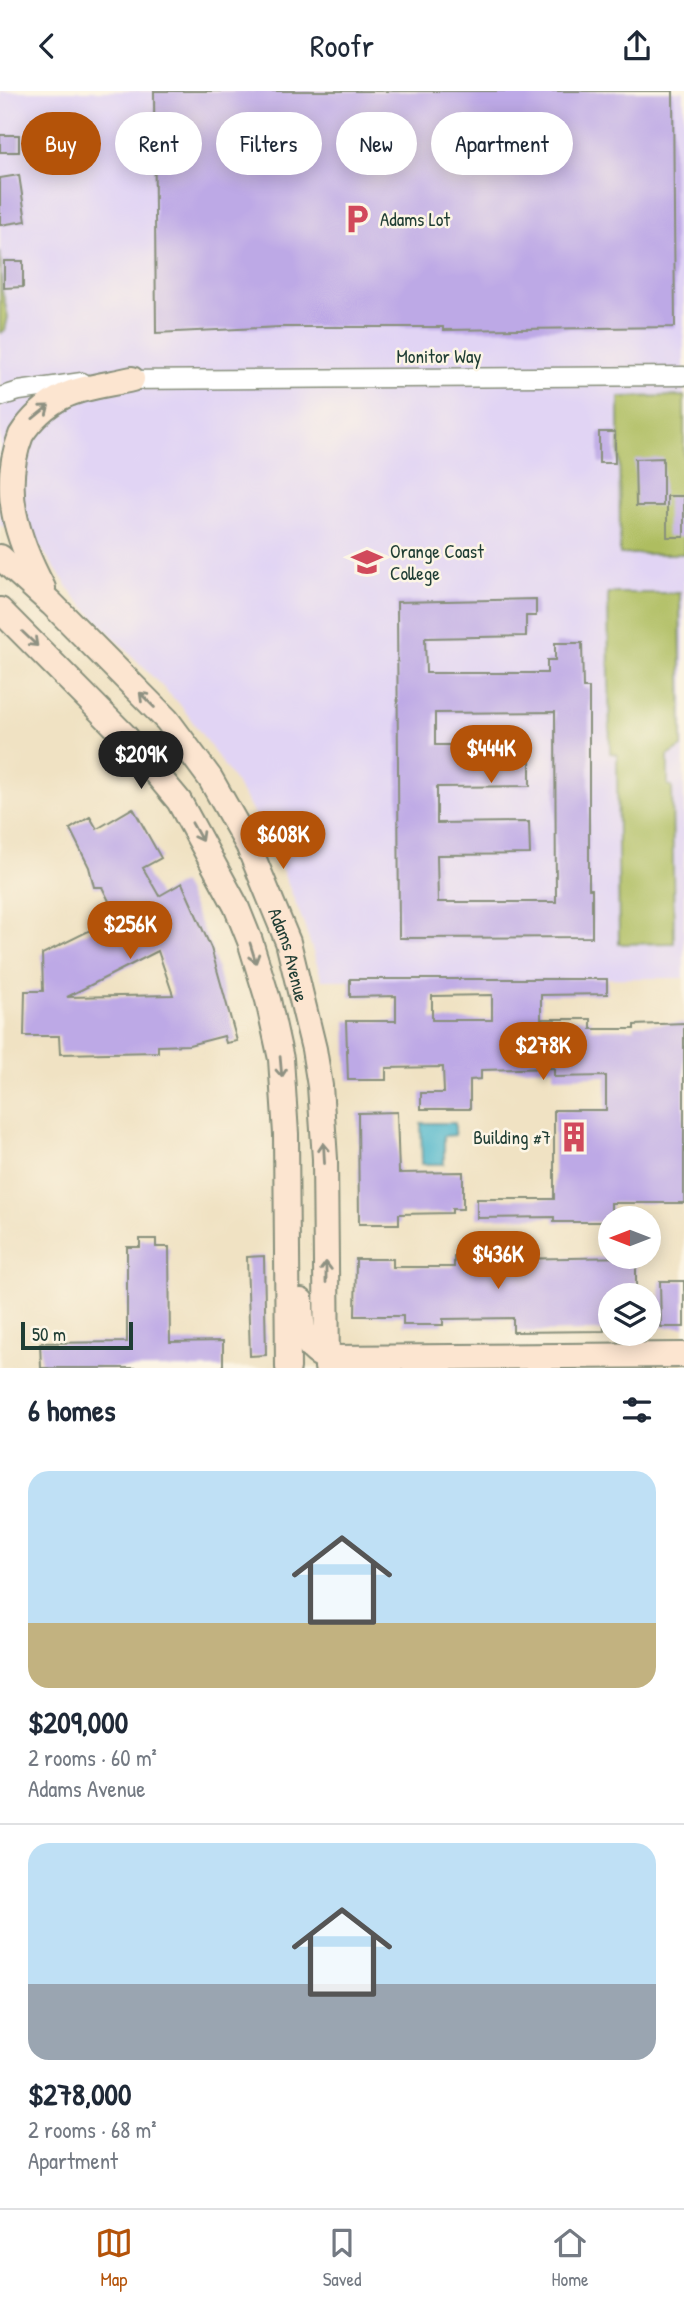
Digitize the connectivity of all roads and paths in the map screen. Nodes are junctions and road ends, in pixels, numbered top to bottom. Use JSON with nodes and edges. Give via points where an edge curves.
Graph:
{"nodes":[{"id":1,"x":684,"y":376,"type":"edge"},
{"id":2,"x":132,"y":379,"type":"junction"},
{"id":3,"x":0,"y":397,"type":"edge"},
{"id":4,"x":0,"y":557,"type":"edge"},
{"id":5,"x":52,"y":604,"type":"junction"},
{"id":6,"x":0,"y":610,"type":"edge"},
{"id":7,"x":299,"y":992,"type":"junction"},
{"id":8,"x":268,"y":1000,"type":"junction"},
{"id":9,"x":326,"y":1221,"type":"junction"},
{"id":10,"x":286,"y":1222,"type":"junction"},
{"id":11,"x":684,"y":1355,"type":"edge"},
{"id":12,"x":327,"y":1363,"type":"edge"},
{"id":13,"x":288,"y":1368,"type":"edge"}],
"edges":[{"from":1,"to":2,"type":"street","name":"Monitor Way"},
{"from":2,"to":3,"type":"street","name":"Monitor Way","via":[[75,382]]},
{"from":5,"to":2,"type":"main road","one_way":true,"via":[[14,534],[4,503],[3,486],[14,445],[29,423],[65,395]]},
{"from":4,"to":5,"type":"main road","name":"Adams Avenue"},
{"from":7,"to":5,"type":"main road","name":"Adams Avenue","one_way":true,"via":[[288,942],[248,845],[210,778],[167,720]]},
{"from":6,"to":8,"type":"main road","name":"Adams Avenue","one_way":true,"via":[[124,735],[179,801],[236,906]]},
{"from":7,"to":8,"type":"main road"},
{"from":9,"to":7,"type":"main road","name":"Adams Avenue","one_way":true,"via":[[320,1086]]},
{"from":8,"to":10,"type":"main road","name":"Adams Avenue","one_way":true,"via":[[282,1072]]},
{"from":9,"to":10,"type":"main road"},
{"from":12,"to":9,"type":"main road","name":"Adams Avenue","one_way":true},
{"from":10,"to":12,"type":"main road","via":[[301,1255],[301,1319],[307,1344]]},
{"from":10,"to":13,"type":"main road","name":"Adams Avenue"},
{"from":11,"to":12,"type":"main road"}]}
